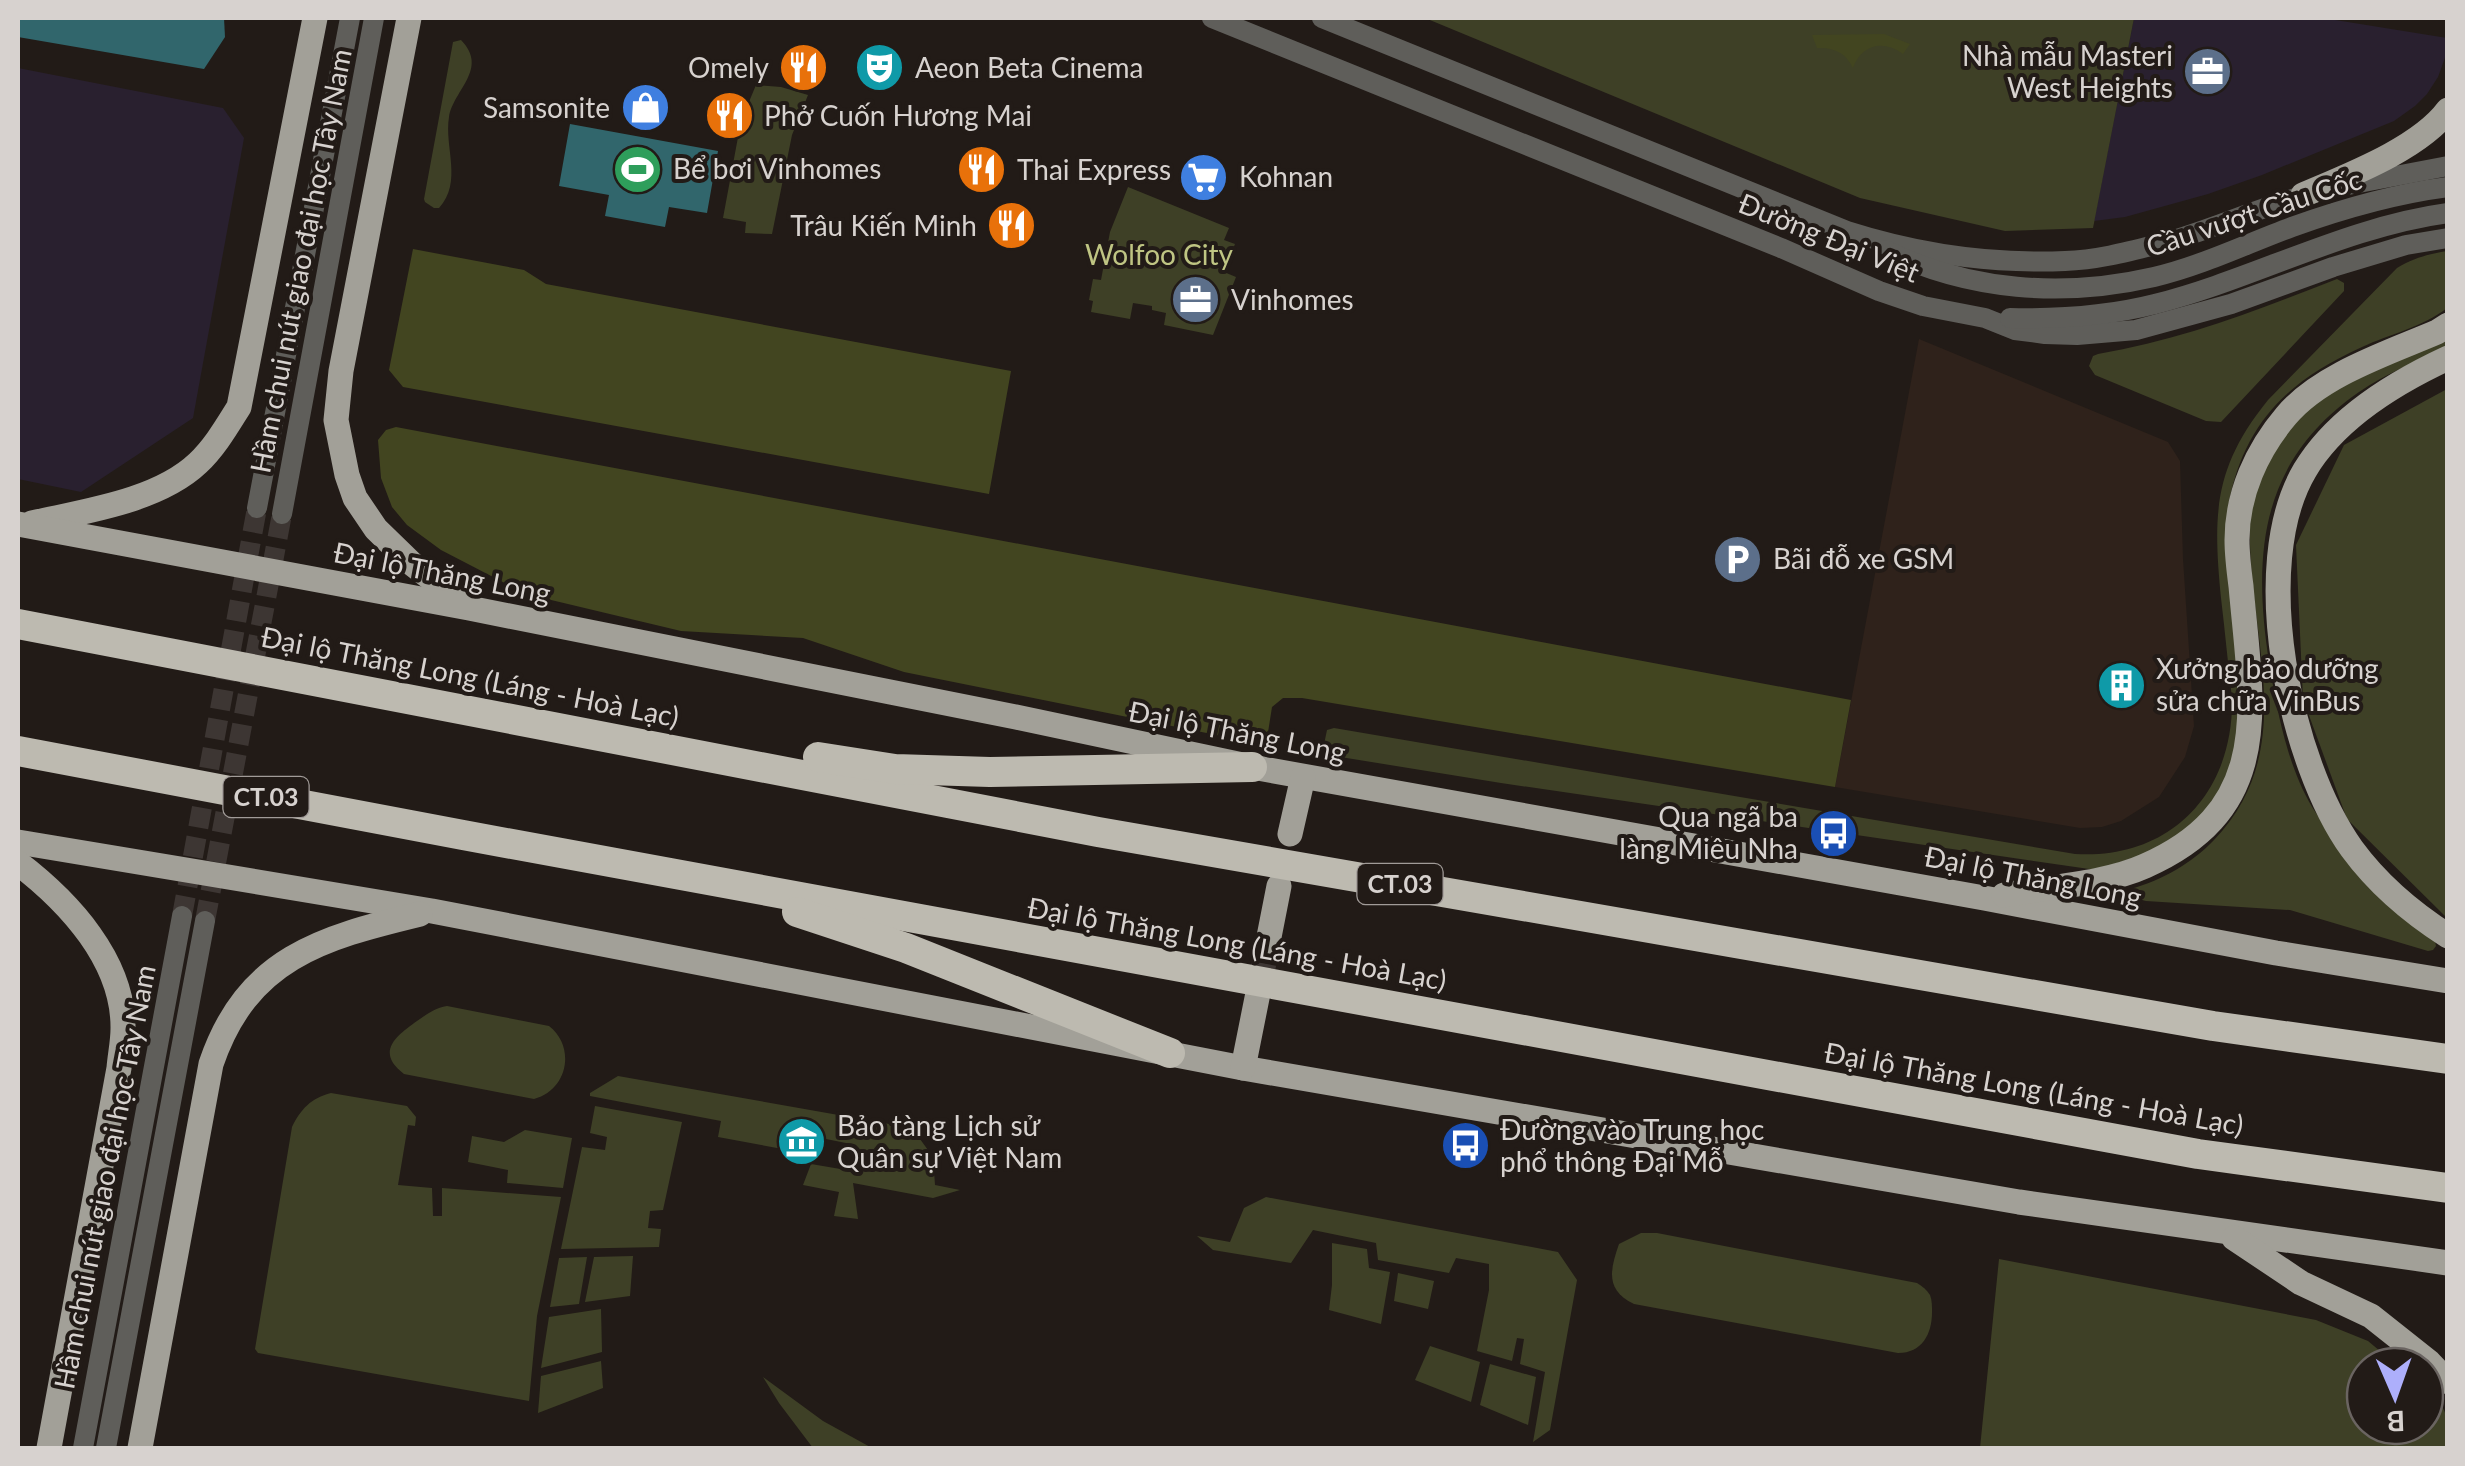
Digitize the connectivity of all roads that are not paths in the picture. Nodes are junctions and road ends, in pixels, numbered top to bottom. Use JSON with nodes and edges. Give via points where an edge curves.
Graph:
{"nodes":[{"id":1,"x":315,"y":18,"type":"edge"},
{"id":2,"x":350,"y":18,"type":"edge"},
{"id":3,"x":374,"y":18,"type":"edge"},
{"id":4,"x":409,"y":18,"type":"edge"},
{"id":5,"x":1212,"y":18,"type":"edge"},
{"id":6,"x":1322,"y":18,"type":"edge"},
{"id":7,"x":2448,"y":110,"type":"edge"},
{"id":8,"x":2448,"y":166,"type":"edge"},
{"id":9,"x":2448,"y":187,"type":"edge"},
{"id":10,"x":2303,"y":196,"type":"junction"},
{"id":11,"x":2448,"y":214,"type":"edge"},
{"id":12,"x":1847,"y":231,"type":"junction"},
{"id":13,"x":2448,"y":238,"type":"edge"},
{"id":14,"x":1986,"y":318,"type":"junction"},
{"id":15,"x":2448,"y":325,"type":"edge"},
{"id":16,"x":2448,"y":358,"type":"edge"},
{"id":17,"x":257,"y":508,"type":"tunnel mouth"},
{"id":18,"x":282,"y":514,"type":"tunnel mouth"},
{"id":19,"x":20,"y":525,"type":"edge"},
{"id":20,"x":469,"y":608,"type":"junction"},
{"id":21,"x":18,"y":615,"type":"edge"},
{"id":22,"x":18,"y":624,"type":"edge"},
{"id":23,"x":158,"y":650,"type":"junction"},
{"id":24,"x":356,"y":688,"type":"junction"},
{"id":25,"x":18,"y":754,"type":"edge"},
{"id":26,"x":1252,"y":768,"type":"junction"},
{"id":27,"x":1303,"y":776,"type":"junction"},
{"id":28,"x":1290,"y":834,"type":"dead end"},
{"id":29,"x":464,"y":835,"type":"junction"},
{"id":30,"x":18,"y":842,"type":"edge"},
{"id":31,"x":18,"y":864,"type":"edge"},
{"id":32,"x":1280,"y":886,"type":"dead end"},
{"id":33,"x":1984,"y":898,"type":"junction"},
{"id":34,"x":432,"y":910,"type":"junction"},
{"id":35,"x":182,"y":916,"type":"tunnel mouth"},
{"id":36,"x":205,"y":921,"type":"tunnel mouth"},
{"id":37,"x":2448,"y":936,"type":"edge"},
{"id":38,"x":1268,"y":942,"type":"tunnel mouth"},
{"id":39,"x":2448,"y":981,"type":"edge"},
{"id":40,"x":1259,"y":988,"type":"tunnel mouth"},
{"id":41,"x":1170,"y":1054,"type":"junction"},
{"id":42,"x":2448,"y":1059,"type":"edge"},
{"id":43,"x":1242,"y":1068,"type":"junction"},
{"id":44,"x":2448,"y":1188,"type":"edge"},
{"id":45,"x":2225,"y":1233,"type":"junction"},
{"id":46,"x":2448,"y":1263,"type":"edge"},
{"id":47,"x":2448,"y":1382,"type":"edge"},
{"id":48,"x":48,"y":1448,"type":"edge"},
{"id":49,"x":83,"y":1448,"type":"edge"},
{"id":50,"x":106,"y":1448,"type":"edge"},
{"id":51,"x":140,"y":1448,"type":"edge"}],
"edges":[{"from":1,"to":19,"type":"main road","via":[[239,407],[196,465],[164,485],[127,502]]},
{"from":2,"to":17,"type":"street","name":"Hầm chui nút giao đại học Tây Nam"},
{"from":3,"to":18,"type":"street","name":"Hầm chui nút giao đại học Tây Nam"},
{"from":4,"to":20,"type":"main road","via":[[336,420],[362,509],[411,563]]},
{"from":5,"to":14,"type":"street","name":"Đường Đại Việt","via":[[1879,291]]},
{"from":6,"to":12,"type":"street","name":"Đường Đại Việt"},
{"from":7,"to":10,"type":"main road","via":[[2421,136]]},
{"from":8,"to":10,"type":"street","name":"Đường Đại Việt"},
{"from":9,"to":12,"type":"street","name":"Cầu vượt Cầu Cốc","via":[[2346,208],[2155,276],[2062,289],[1984,283],[1930,269]]},
{"from":10,"to":12,"type":"street","name":"Đường Đại Việt","via":[[2165,242],[2068,261],[1940,252]]},
{"from":11,"to":14,"type":"street","name":"Cầu vượt Cầu Cốc","via":[[2328,242],[2153,304],[2036,319]]},
{"from":13,"to":14,"type":"street","name":"Đường Đại Việt","via":[[2406,245],[2136,330],[2045,334]]},
{"from":15,"to":33,"type":"main road","via":[[2317,388],[2288,413],[2248,476],[2236,540],[2250,730],[2243,768],[2210,822],[2170,852],[2114,877]]},
{"from":16,"to":37,"type":"main road","via":[[2375,400],[2324,444],[2291,500],[2278,582],[2291,706],[2331,814],[2374,876]]},
{"from":19,"to":20,"type":"main road","name":"Đại lộ Thăng Long"},
{"from":20,"to":26,"type":"main road","name":"Đại lộ Thăng Long"},
{"from":21,"to":23,"type":"highway"},
{"from":22,"to":23,"type":"highway","name":"Đại lộ Thăng Long (Láng - Hoà Lạc)","number":"CT.03"},
{"from":23,"to":24,"type":"highway","name":"Đại lộ Thăng Long (Láng - Hoà Lạc)","number":"CT.03"},
{"from":24,"to":26,"type":"highway","via":[[482,695],[895,769]]},
{"from":24,"to":42,"type":"highway","name":"Đại lộ Thăng Long (Láng - Hoà Lạc)","number":"CT.03","via":[[1098,832],[2194,1023]]},
{"from":25,"to":29,"type":"highway","name":"Đại lộ Thăng Long (Láng - Hoà Lạc)","number":"CT.03"},
{"from":26,"to":27,"type":"main road","name":"Đại lộ Thăng Long"},
{"from":27,"to":28,"type":"main road"},
{"from":27,"to":33,"type":"main road","name":"Đại lộ Thăng Long"},
{"from":29,"to":41,"type":"highway","via":[[609,880],[785,908],[906,948]]},
{"from":29,"to":44,"type":"highway","name":"Đại lộ Thăng Long (Láng - Hoà Lạc)","number":"CT.03","via":[[2198,1154]]},
{"from":30,"to":34,"type":"main road"},
{"from":31,"to":48,"type":"main road","via":[[68,908],[96,944],[114,980],[124,1026]]},
{"from":32,"to":38,"type":"main road"},
{"from":33,"to":39,"type":"main road","name":"Đại lộ Thăng Long"},
{"from":34,"to":41,"type":"main road"},
{"from":34,"to":51,"type":"main road","via":[[361,928],[290,958],[265,976],[228,1021],[211,1064]]},
{"from":35,"to":49,"type":"street","name":"Hầm chui nút giao đại học Tây Nam"},
{"from":36,"to":50,"type":"street","name":"Hầm chui nút giao đại học Tây Nam"},
{"from":40,"to":43,"type":"main road"},
{"from":41,"to":43,"type":"main road"},
{"from":43,"to":45,"type":"main road"},
{"from":45,"to":46,"type":"main road"},
{"from":45,"to":47,"type":"main road","via":[[2301,1283],[2371,1316]]}]}
